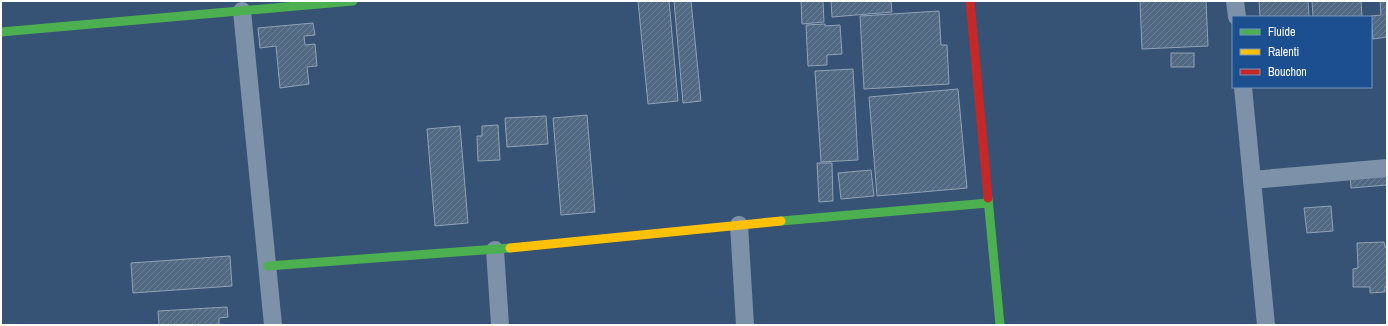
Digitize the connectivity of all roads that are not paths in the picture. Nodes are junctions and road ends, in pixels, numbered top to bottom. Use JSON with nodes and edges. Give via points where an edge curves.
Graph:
{"nodes":[{"id":1,"x":354,"y":1,"type":"edge"},
{"id":2,"x":970,"y":1,"type":"edge"},
{"id":3,"x":1235,"y":1,"type":"edge"},
{"id":4,"x":242,"y":11,"type":"junction"},
{"id":5,"x":1237,"y":16,"type":"edge"},
{"id":6,"x":1,"y":32,"type":"edge"},
{"id":7,"x":1243,"y":88,"type":"edge"},
{"id":8,"x":1387,"y":168,"type":"edge"},
{"id":9,"x":1252,"y":180,"type":"junction"},
{"id":10,"x":988,"y":203,"type":"junction"},
{"id":11,"x":739,"y":225,"type":"junction"},
{"id":12,"x":495,"y":250,"type":"junction"},
{"id":13,"x":268,"y":266,"type":"junction"},
{"id":14,"x":273,"y":325,"type":"edge"},
{"id":15,"x":500,"y":325,"type":"edge"},
{"id":16,"x":745,"y":325,"type":"edge"},
{"id":17,"x":1000,"y":325,"type":"edge"},
{"id":18,"x":1266,"y":325,"type":"edge"}],
"edges":[{"from":1,"to":4,"type":"street"},
{"from":2,"to":10,"type":"street"},
{"from":3,"to":5,"type":"street"},
{"from":4,"to":6,"type":"street"},
{"from":4,"to":13,"type":"street"},
{"from":7,"to":9,"type":"street"},
{"from":8,"to":9,"type":"street"},
{"from":9,"to":18,"type":"street"},
{"from":10,"to":11,"type":"street"},
{"from":10,"to":17,"type":"street"},
{"from":11,"to":12,"type":"street"},
{"from":11,"to":16,"type":"street"},
{"from":12,"to":13,"type":"street"},
{"from":12,"to":15,"type":"street"},
{"from":13,"to":14,"type":"street"}]}
